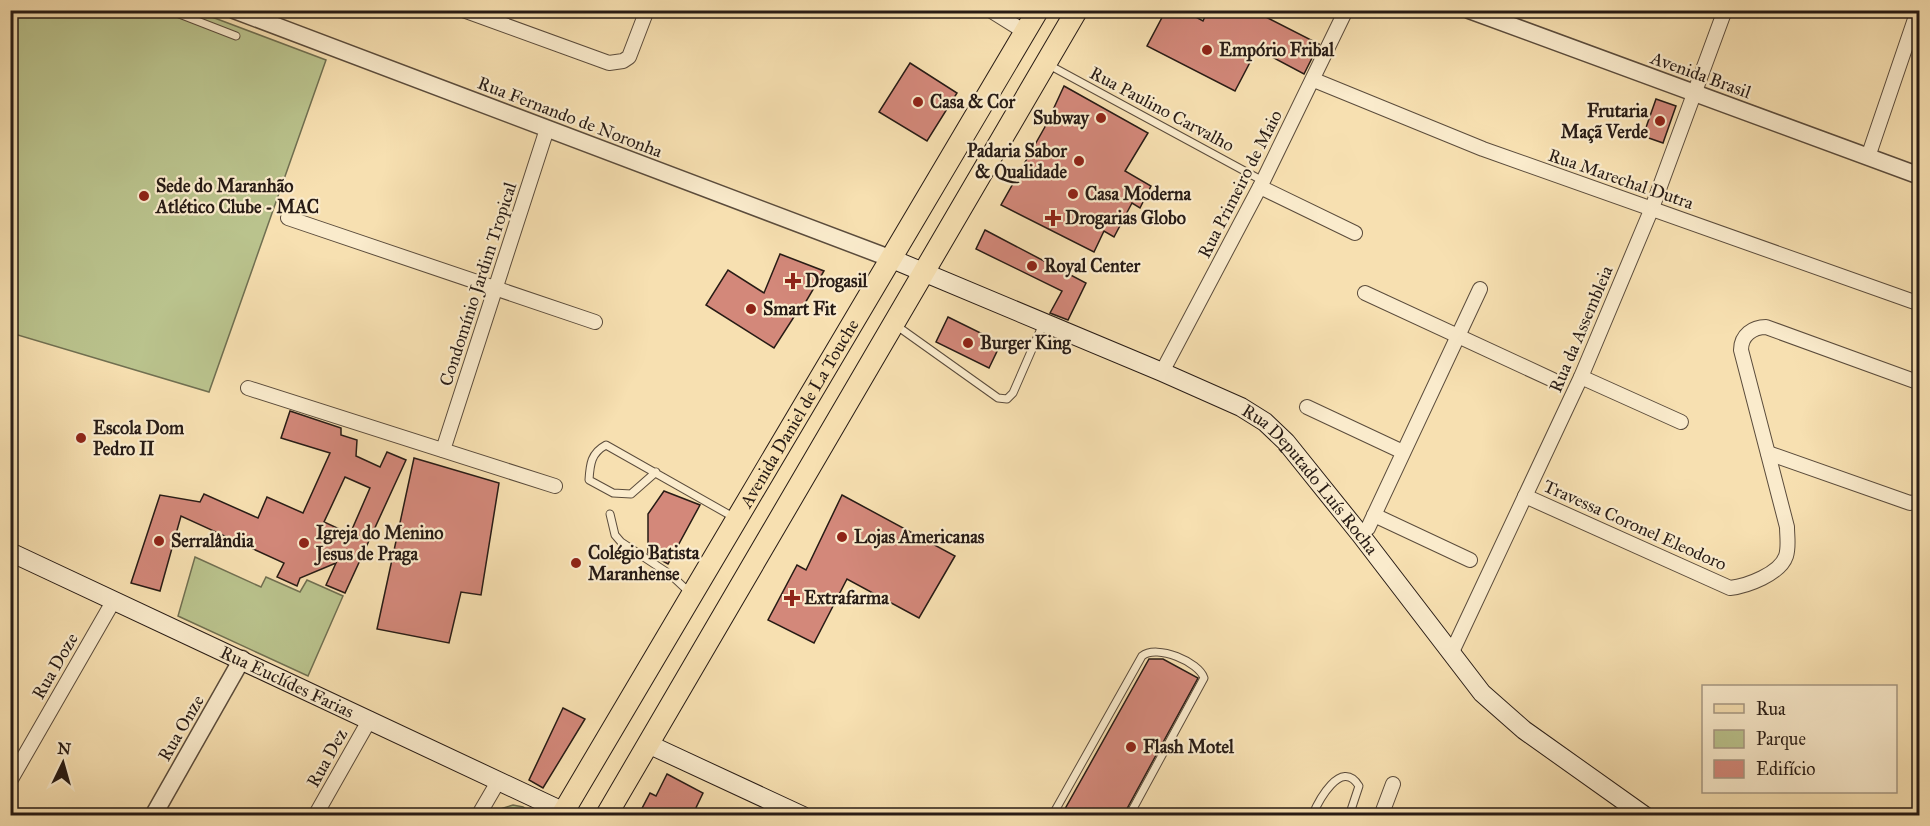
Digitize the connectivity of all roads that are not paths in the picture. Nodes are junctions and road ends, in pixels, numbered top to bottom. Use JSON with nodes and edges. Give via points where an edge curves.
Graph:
{"nodes":[{"id":1,"x":169,"y":10,"type":"edge"},
{"id":2,"x":234,"y":10,"type":"edge"},
{"id":3,"x":463,"y":10,"type":"edge"},
{"id":4,"x":647,"y":10,"type":"edge"},
{"id":5,"x":990,"y":10,"type":"edge"},
{"id":6,"x":1038,"y":10,"type":"edge"},
{"id":7,"x":1077,"y":10,"type":"edge"},
{"id":8,"x":1346,"y":10,"type":"edge"},
{"id":9,"x":1468,"y":10,"type":"edge"},
{"id":10,"x":1725,"y":10,"type":"edge"},
{"id":11,"x":1491,"y":14,"type":"edge"},
{"id":12,"x":1914,"y":15,"type":"edge"},
{"id":13,"x":1025,"y":32,"type":"junction"},
{"id":14,"x":236,"y":36,"type":"dead end"},
{"id":15,"x":1046,"y":64,"type":"junction"},
{"id":16,"x":1314,"y":80,"type":"junction"},
{"id":17,"x":1694,"y":93,"type":"junction"},
{"id":18,"x":547,"y":129,"type":"junction"},
{"id":19,"x":1868,"y":157,"type":"junction"},
{"id":20,"x":1920,"y":176,"type":"edge"},
{"id":21,"x":1262,"y":184,"type":"junction"},
{"id":22,"x":1652,"y":208,"type":"junction"},
{"id":23,"x":288,"y":218,"type":"dead end"},
{"id":24,"x":1355,"y":233,"type":"dead end"},
{"id":25,"x":892,"y":259,"type":"junction"},
{"id":26,"x":926,"y":272,"type":"junction"},
{"id":27,"x":495,"y":288,"type":"junction"},
{"id":28,"x":1480,"y":289,"type":"dead end"},
{"id":29,"x":1365,"y":293,"type":"dead end"},
{"id":30,"x":1920,"y":304,"type":"edge"},
{"id":31,"x":595,"y":322,"type":"dead end"},
{"id":32,"x":1044,"y":322,"type":"junction"},
{"id":33,"x":895,"y":325,"type":"junction"},
{"id":34,"x":1458,"y":336,"type":"junction"},
{"id":35,"x":1162,"y":372,"type":"junction"},
{"id":36,"x":1581,"y":377,"type":"junction"},
{"id":37,"x":1553,"y":380,"type":"dead end"},
{"id":38,"x":1920,"y":383,"type":"edge"},
{"id":39,"x":248,"y":388,"type":"dead end"},
{"id":40,"x":1307,"y":407,"type":"dead end"},
{"id":41,"x":1681,"y":422,"type":"dead end"},
{"id":42,"x":443,"y":450,"type":"junction"},
{"id":43,"x":1403,"y":452,"type":"junction"},
{"id":44,"x":1768,"y":453,"type":"junction"},
{"id":45,"x":656,"y":472,"type":"junction"},
{"id":46,"x":555,"y":486,"type":"dead end"},
{"id":47,"x":1525,"y":496,"type":"junction"},
{"id":48,"x":1920,"y":501,"type":"edge"},
{"id":49,"x":610,"y":514,"type":"dead end"},
{"id":50,"x":1374,"y":515,"type":"junction"},
{"id":51,"x":737,"y":519,"type":"junction"},
{"id":52,"x":1360,"y":534,"type":"junction"},
{"id":53,"x":10,"y":552,"type":"edge"},
{"id":54,"x":1470,"y":560,"type":"dead end"},
{"id":55,"x":692,"y":595,"type":"junction"},
{"id":56,"x":114,"y":600,"type":"junction"},
{"id":57,"x":1451,"y":654,"type":"junction"},
{"id":58,"x":242,"y":659,"type":"junction"},
{"id":59,"x":370,"y":719,"type":"junction"},
{"id":60,"x":648,"y":744,"type":"junction"},
{"id":61,"x":499,"y":780,"type":"junction"},
{"id":62,"x":10,"y":781,"type":"edge"},
{"id":63,"x":1393,"y":784,"type":"dead end"},
{"id":64,"x":566,"y":814,"type":"edge"},
{"id":65,"x":153,"y":816,"type":"edge"},
{"id":66,"x":315,"y":816,"type":"edge"},
{"id":67,"x":478,"y":816,"type":"edge"},
{"id":68,"x":606,"y":816,"type":"edge"},
{"id":69,"x":804,"y":816,"type":"edge"},
{"id":70,"x":1052,"y":816,"type":"edge"},
{"id":71,"x":1129,"y":816,"type":"edge"},
{"id":72,"x":1312,"y":816,"type":"edge"},
{"id":73,"x":1348,"y":816,"type":"edge"},
{"id":74,"x":1382,"y":816,"type":"edge"},
{"id":75,"x":1645,"y":816,"type":"edge"}],
"edges":[{"from":1,"to":14,"type":"lane"},
{"from":2,"to":18,"type":"street","name":"Rua Fernando de Noronha"},
{"from":3,"to":4,"type":"street","via":[[609,63],[629,57]]},
{"from":5,"to":13,"type":"street"},
{"from":6,"to":13,"type":"main road","name":"Avenida Daniel de La Touche"},
{"from":7,"to":15,"type":"main road","name":"Avenida Daniel de La Touche"},
{"from":8,"to":16,"type":"street","name":"Rua Primeiro de Maio"},
{"from":9,"to":11,"type":"street","name":"Avenida Brasil"},
{"from":10,"to":17,"type":"street","name":"Rua da Assembleia"},
{"from":11,"to":17,"type":"street","name":"Avenida Brasil"},
{"from":12,"to":19,"type":"street"},
{"from":13,"to":25,"type":"main road","name":"Avenida Daniel de La Touche"},
{"from":15,"to":21,"type":"lane","name":"Rua Paulino Carvalho"},
{"from":15,"to":26,"type":"main road","name":"Avenida Daniel de La Touche"},
{"from":16,"to":21,"type":"street","name":"Rua Primeiro de Maio"},
{"from":16,"to":22,"type":"street","name":"Rua Marechal Dutra","via":[[1483,149]]},
{"from":17,"to":19,"type":"street","name":"Avenida Brasil"},
{"from":17,"to":22,"type":"street","name":"Rua da Assembleia"},
{"from":18,"to":25,"type":"street","name":"Rua Fernando de Noronha"},
{"from":18,"to":27,"type":"street","name":"Condomínio Jardim Tropical"},
{"from":19,"to":20,"type":"street","name":"Avenida Brasil"},
{"from":21,"to":24,"type":"street"},
{"from":21,"to":35,"type":"street","name":"Rua Primeiro de Maio"},
{"from":22,"to":30,"type":"street","name":"Rua Marechal Dutra"},
{"from":22,"to":36,"type":"street","name":"Rua da Assembleia"},
{"from":23,"to":27,"type":"street"},
{"from":25,"to":26,"type":"main road","name":"Rua Deputado Luís Rocha"},
{"from":25,"to":51,"type":"main road","name":"Avenida Daniel de La Touche"},
{"from":26,"to":32,"type":"main road","name":"Rua Deputado Luís Rocha"},
{"from":26,"to":33,"type":"main road","name":"Avenida Daniel de La Touche"},
{"from":27,"to":31,"type":"street"},
{"from":27,"to":42,"type":"street","name":"Condomínio Jardim Tropical"},
{"from":28,"to":34,"type":"street"},
{"from":29,"to":34,"type":"street"},
{"from":32,"to":33,"type":"lane","via":[[1007,399],[998,398]]},
{"from":32,"to":35,"type":"main road","name":"Rua Deputado Luís Rocha"},
{"from":33,"to":60,"type":"main road","name":"Avenida Daniel de La Touche"},
{"from":34,"to":37,"type":"street"},
{"from":34,"to":43,"type":"street"},
{"from":35,"to":52,"type":"main road","name":"Rua Deputado Luís Rocha","via":[[1241,407],[1265,422],[1286,442]]},
{"from":36,"to":41,"type":"street"},
{"from":36,"to":47,"type":"street","name":"Rua da Assembleia"},
{"from":38,"to":44,"type":"street","via":[[1777,330],[1757,327],[1744,338],[1741,350]]},
{"from":39,"to":42,"type":"street"},
{"from":40,"to":43,"type":"street"},
{"from":42,"to":46,"type":"street"},
{"from":43,"to":50,"type":"street"},
{"from":44,"to":47,"type":"street","name":"Travessa Coronel Eleodoro","via":[[1787,527],[1786,556],[1772,572],[1743,587],[1730,588]]},
{"from":44,"to":48,"type":"street","via":[[1910,503]]},
{"from":45,"to":45,"type":"lane","via":[[606,445],[596,450],[590,462],[589,480],[613,493],[631,494]]},
{"from":45,"to":51,"type":"lane"},
{"from":47,"to":57,"type":"street","name":"Rua da Assembleia"},
{"from":49,"to":55,"type":"lane","via":[[615,535],[621,542],[671,575]]},
{"from":50,"to":52,"type":"street"},
{"from":50,"to":54,"type":"street"},
{"from":51,"to":55,"type":"main road","name":"Avenida Daniel de La Touche"},
{"from":52,"to":57,"type":"main road","name":"Rua Deputado Luís Rocha"},
{"from":53,"to":56,"type":"main road","name":"Rua Euclídes Farias"},
{"from":55,"to":64,"type":"main road","name":"Avenida Daniel de La Touche"},
{"from":56,"to":58,"type":"main road","name":"Rua Euclídes Farias"},
{"from":56,"to":62,"type":"street","name":"Rua Doze"},
{"from":57,"to":75,"type":"main road","name":"Rua Deputado Luís Rocha","via":[[1502,713]]},
{"from":58,"to":59,"type":"main road","name":"Rua Euclídes Farias"},
{"from":58,"to":65,"type":"street","name":"Rua Onze"},
{"from":59,"to":61,"type":"main road","name":"Rua Euclídes Farias"},
{"from":59,"to":66,"type":"street","name":"Rua Dez"},
{"from":60,"to":68,"type":"main road","name":"Avenida Daniel de La Touche"},
{"from":60,"to":69,"type":"main road"},
{"from":61,"to":64,"type":"main road","name":"Rua Euclídes Farias"},
{"from":61,"to":67,"type":"street"},
{"from":63,"to":74,"type":"street"},
{"from":70,"to":71,"type":"lane","via":[[1142,656],[1153,650],[1166,651],[1204,678]]},
{"from":72,"to":73,"type":"lane","via":[[1327,785],[1351,778],[1359,786]]}]}
